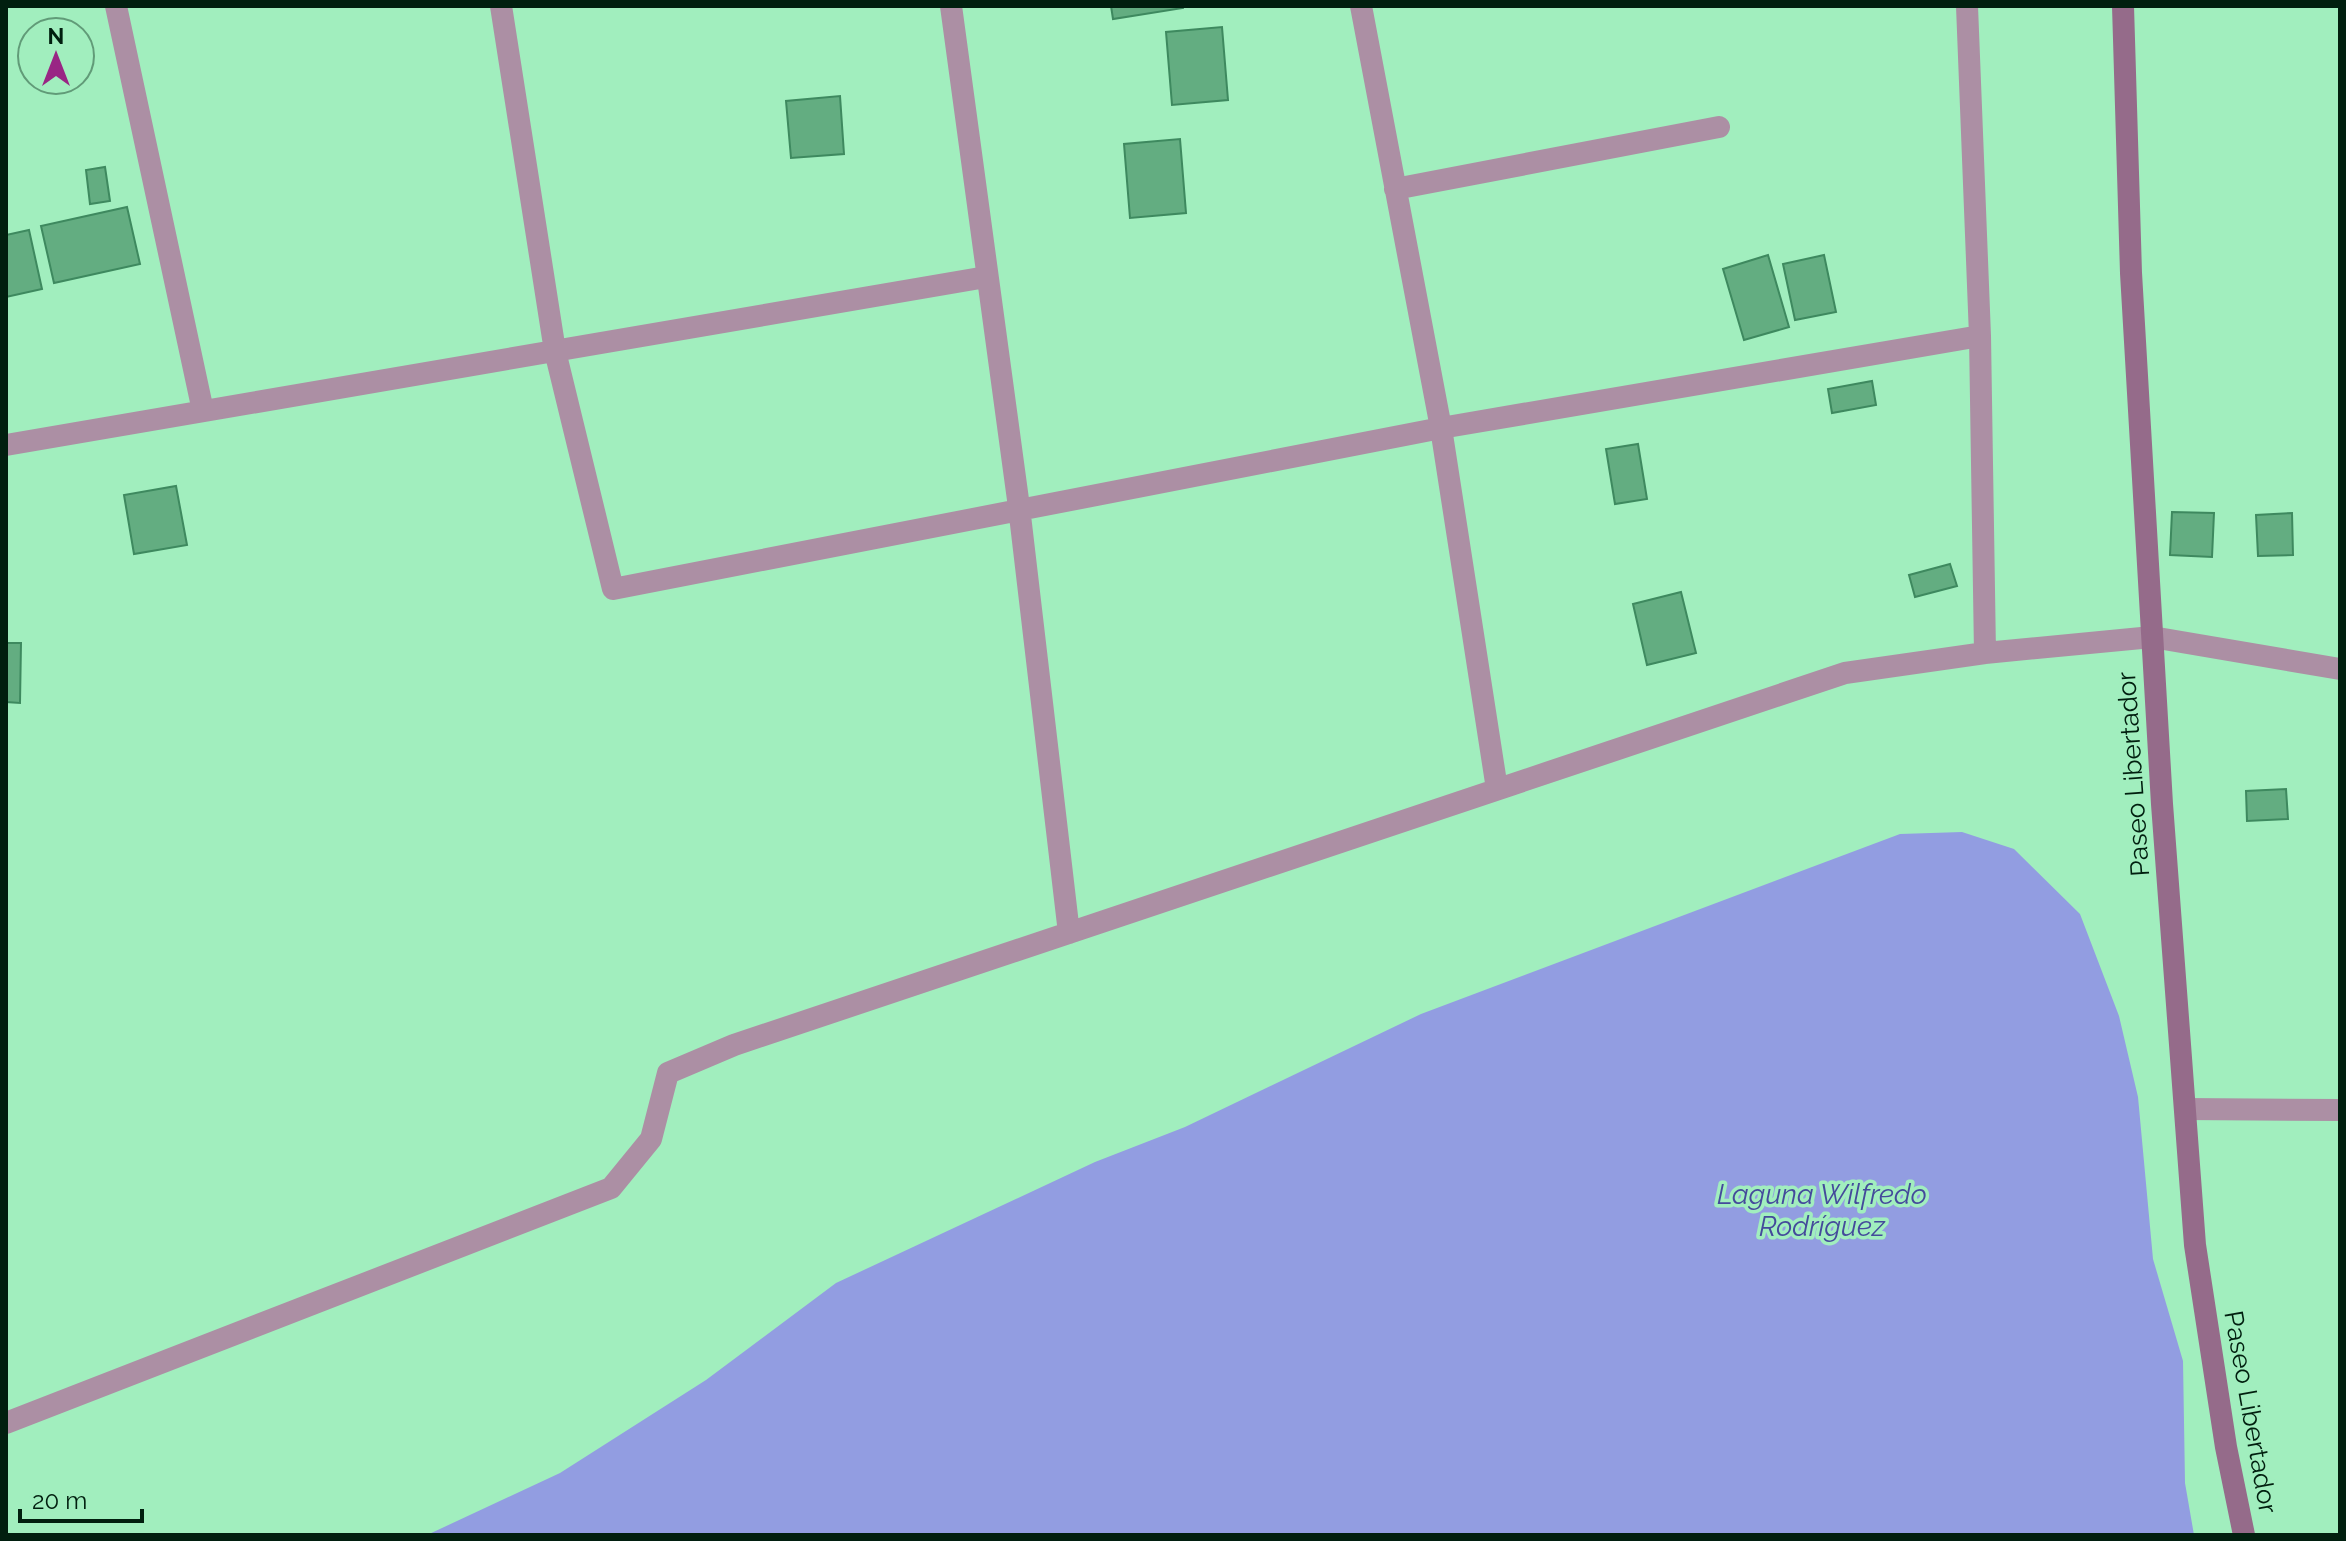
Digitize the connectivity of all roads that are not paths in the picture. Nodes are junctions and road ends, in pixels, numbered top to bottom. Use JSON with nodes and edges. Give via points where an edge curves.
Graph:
{"nodes":[{"id":1,"x":116,"y":6,"type":"edge"},
{"id":2,"x":501,"y":6,"type":"edge"},
{"id":3,"x":951,"y":6,"type":"edge"},
{"id":4,"x":1361,"y":6,"type":"edge"},
{"id":5,"x":1967,"y":6,"type":"edge"},
{"id":6,"x":2123,"y":6,"type":"edge"},
{"id":7,"x":1719,"y":127,"type":"dead end"},
{"id":8,"x":1395,"y":189,"type":"junction"},
{"id":9,"x":986,"y":277,"type":"junction"},
{"id":10,"x":1980,"y":336,"type":"junction"},
{"id":11,"x":555,"y":351,"type":"junction"},
{"id":12,"x":203,"y":411,"type":"junction"},
{"id":13,"x":1441,"y":428,"type":"junction"},
{"id":14,"x":6,"y":445,"type":"edge"},
{"id":15,"x":1019,"y":507,"type":"junction"},
{"id":16,"x":2152,"y":637,"type":"junction"},
{"id":17,"x":1985,"y":653,"type":"junction"},
{"id":18,"x":2340,"y":669,"type":"edge"},
{"id":19,"x":1497,"y":789,"type":"junction"},
{"id":20,"x":1069,"y":933,"type":"junction"},
{"id":21,"x":2185,"y":1109,"type":"junction"},
{"id":22,"x":2340,"y":1110,"type":"edge"},
{"id":23,"x":6,"y":1423,"type":"edge"},
{"id":24,"x":2244,"y":1535,"type":"edge"}],
"edges":[{"from":1,"to":12,"type":"street"},
{"from":2,"to":11,"type":"street"},
{"from":3,"to":9,"type":"street"},
{"from":4,"to":8,"type":"street"},
{"from":5,"to":10,"type":"street"},
{"from":6,"to":16,"type":"main road","name":"Paseo Libertador","via":[[2131,273]]},
{"from":7,"to":8,"type":"street"},
{"from":8,"to":13,"type":"street"},
{"from":9,"to":11,"type":"street"},
{"from":9,"to":15,"type":"street"},
{"from":10,"to":13,"type":"street"},
{"from":10,"to":17,"type":"street"},
{"from":11,"to":12,"type":"street"},
{"from":11,"to":15,"type":"street","via":[[613,589]]},
{"from":12,"to":14,"type":"street"},
{"from":13,"to":15,"type":"street"},
{"from":13,"to":19,"type":"street"},
{"from":15,"to":20,"type":"street"},
{"from":16,"to":17,"type":"street"},
{"from":16,"to":18,"type":"street"},
{"from":16,"to":21,"type":"main road","name":"Paseo Libertador"},
{"from":17,"to":19,"type":"street","via":[[1845,673]]},
{"from":19,"to":20,"type":"street"},
{"from":20,"to":23,"type":"street","via":[[734,1045],[668,1073],[651,1139],[611,1188]]},
{"from":21,"to":22,"type":"street"},
{"from":21,"to":24,"type":"main road","name":"Paseo Libertador","via":[[2195,1245]]}]}
